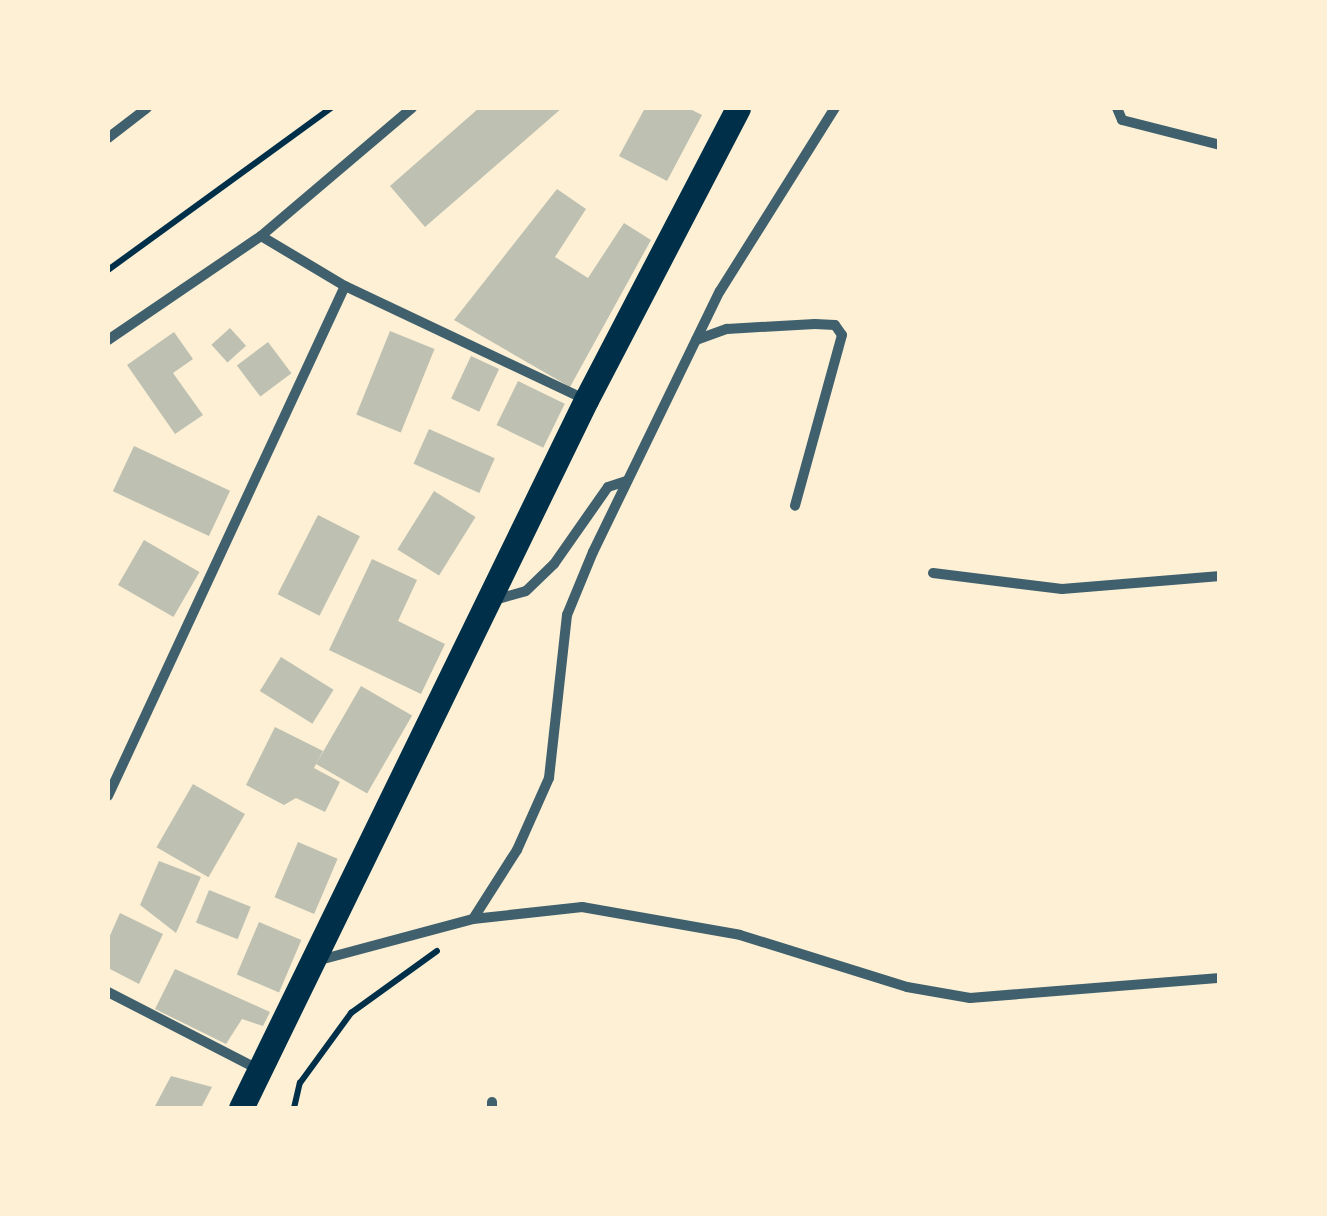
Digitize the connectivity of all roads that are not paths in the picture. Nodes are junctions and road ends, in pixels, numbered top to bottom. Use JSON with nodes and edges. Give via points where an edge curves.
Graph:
{"nodes":[{"id":1,"x":147,"y":108,"type":"edge"},
{"id":2,"x":412,"y":108,"type":"edge"},
{"id":3,"x":738,"y":108,"type":"edge"},
{"id":4,"x":835,"y":108,"type":"edge"},
{"id":5,"x":1117,"y":108,"type":"edge"},
{"id":6,"x":108,"y":138,"type":"edge"},
{"id":7,"x":1220,"y":145,"type":"edge"},
{"id":8,"x":261,"y":236,"type":"junction"},
{"id":9,"x":345,"y":286,"type":"junction"},
{"id":10,"x":108,"y":340,"type":"edge"},
{"id":11,"x":696,"y":340,"type":"junction"},
{"id":12,"x":586,"y":400,"type":"junction"},
{"id":13,"x":627,"y":481,"type":"junction"},
{"id":14,"x":795,"y":506,"type":"dead end"},
{"id":15,"x":933,"y":573,"type":"dead end"},
{"id":16,"x":1220,"y":576,"type":"edge"},
{"id":17,"x":489,"y":602,"type":"junction"},
{"id":18,"x":108,"y":796,"type":"edge"},
{"id":19,"x":473,"y":919,"type":"junction"},
{"id":20,"x":316,"y":961,"type":"junction"},
{"id":21,"x":1220,"y":978,"type":"edge"},
{"id":22,"x":108,"y":992,"type":"edge"},
{"id":23,"x":260,"y":1070,"type":"junction"},
{"id":24,"x":241,"y":1108,"type":"edge"}],
"edges":[{"from":1,"to":6,"type":"street"},
{"from":2,"to":8,"type":"street"},
{"from":3,"to":12,"type":"main road"},
{"from":4,"to":11,"type":"street"},
{"from":5,"to":7,"type":"street","via":[[1122,120]]},
{"from":8,"to":9,"type":"street"},
{"from":8,"to":10,"type":"street"},
{"from":9,"to":12,"type":"street"},
{"from":9,"to":18,"type":"street"},
{"from":11,"to":13,"type":"street"},
{"from":11,"to":14,"type":"street","via":[[726,329],[836,324],[842,335]]},
{"from":12,"to":17,"type":"main road"},
{"from":13,"to":17,"type":"street","via":[[608,487],[554,564],[526,591]]},
{"from":13,"to":19,"type":"street","via":[[566,614],[549,778],[518,850]]},
{"from":15,"to":16,"type":"street","via":[[1062,590]]},
{"from":17,"to":20,"type":"main road"},
{"from":19,"to":20,"type":"street"},
{"from":19,"to":21,"type":"street","via":[[582,907],[740,935],[906,987],[970,998]]},
{"from":20,"to":23,"type":"main road"},
{"from":22,"to":23,"type":"street"},
{"from":23,"to":24,"type":"main road"}]}
